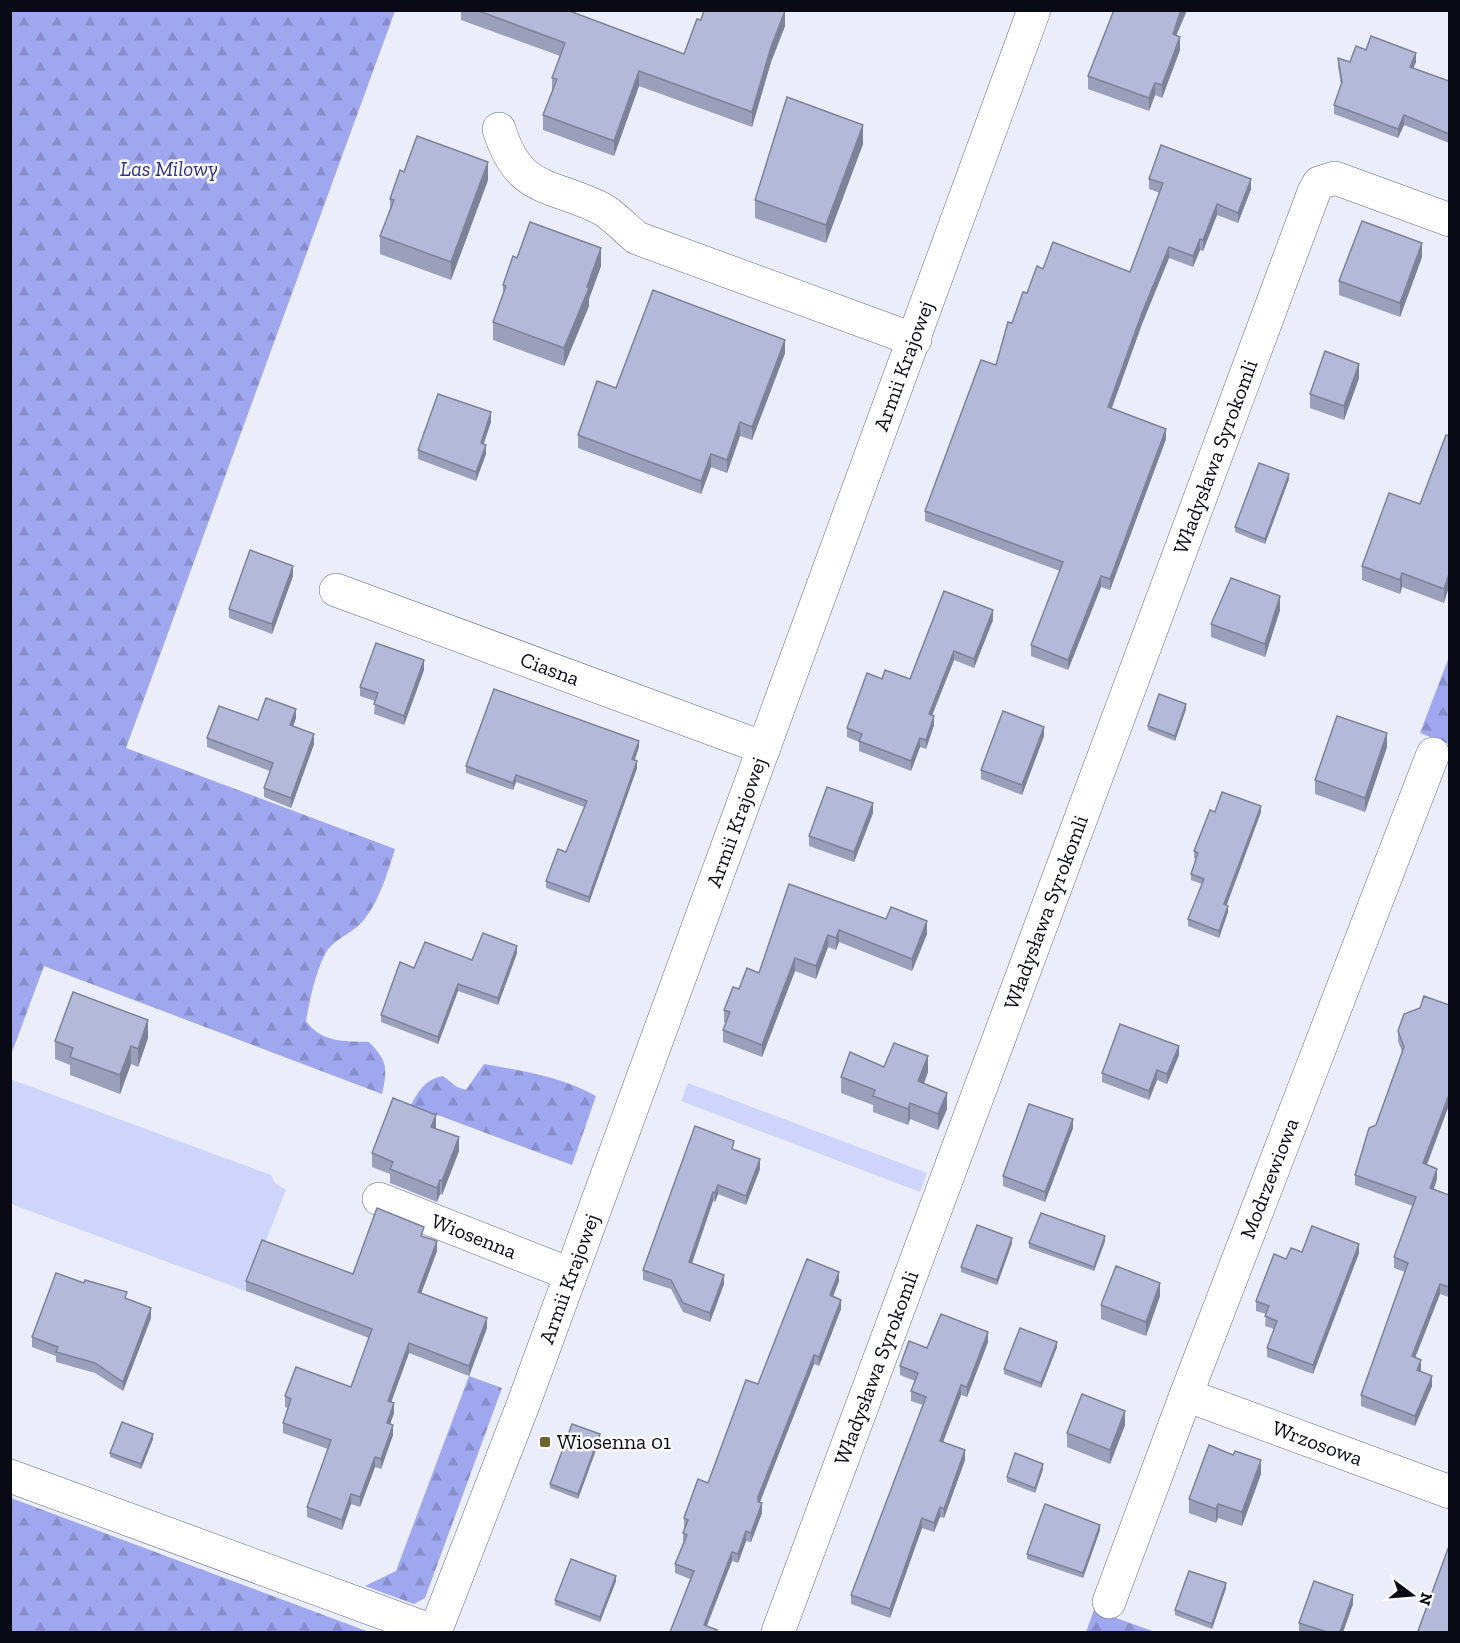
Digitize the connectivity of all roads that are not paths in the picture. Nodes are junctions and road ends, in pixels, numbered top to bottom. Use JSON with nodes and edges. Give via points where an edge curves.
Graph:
{"nodes":[{"id":1,"x":1034,"y":10,"type":"edge"},
{"id":2,"x":500,"y":129,"type":"dead end"},
{"id":3,"x":1449,"y":220,"type":"edge"},
{"id":4,"x":915,"y":340,"type":"junction"},
{"id":5,"x":336,"y":590,"type":"dead end"},
{"id":6,"x":764,"y":748,"type":"junction"},
{"id":7,"x":1433,"y":754,"type":"dead end"},
{"id":8,"x":379,"y":1198,"type":"dead end"},
{"id":9,"x":570,"y":1274,"type":"junction"},
{"id":10,"x":1186,"y":1395,"type":"junction"},
{"id":11,"x":10,"y":1476,"type":"edge"},
{"id":12,"x":1449,"y":1492,"type":"edge"},
{"id":13,"x":1109,"y":1602,"type":"dead end"},
{"id":14,"x":435,"y":1632,"type":"edge"},
{"id":15,"x":778,"y":1632,"type":"edge"}],
"edges":[{"from":1,"to":4,"type":"street","name":"Armii Krajowej"},
{"from":2,"to":4,"type":"street","via":[[512,161],[526,177],[599,207],[637,238]]},
{"from":3,"to":15,"type":"street","name":"Władysława Syrokomli","via":[[1335,178],[1319,183],[1314,192]]},
{"from":4,"to":6,"type":"street","name":"Armii Krajowej"},
{"from":5,"to":6,"type":"street","name":"Ciasna"},
{"from":6,"to":9,"type":"street","name":"Armii Krajowej"},
{"from":7,"to":10,"type":"street","name":"Modrzewiowa"},
{"from":8,"to":9,"type":"street","name":"Wiosenna"},
{"from":9,"to":14,"type":"street","name":"Armii Krajowej"},
{"from":10,"to":12,"type":"street","name":"Wrzosowa"},
{"from":10,"to":13,"type":"street","name":"Modrzewiowa"},
{"from":11,"to":14,"type":"street"}]}
